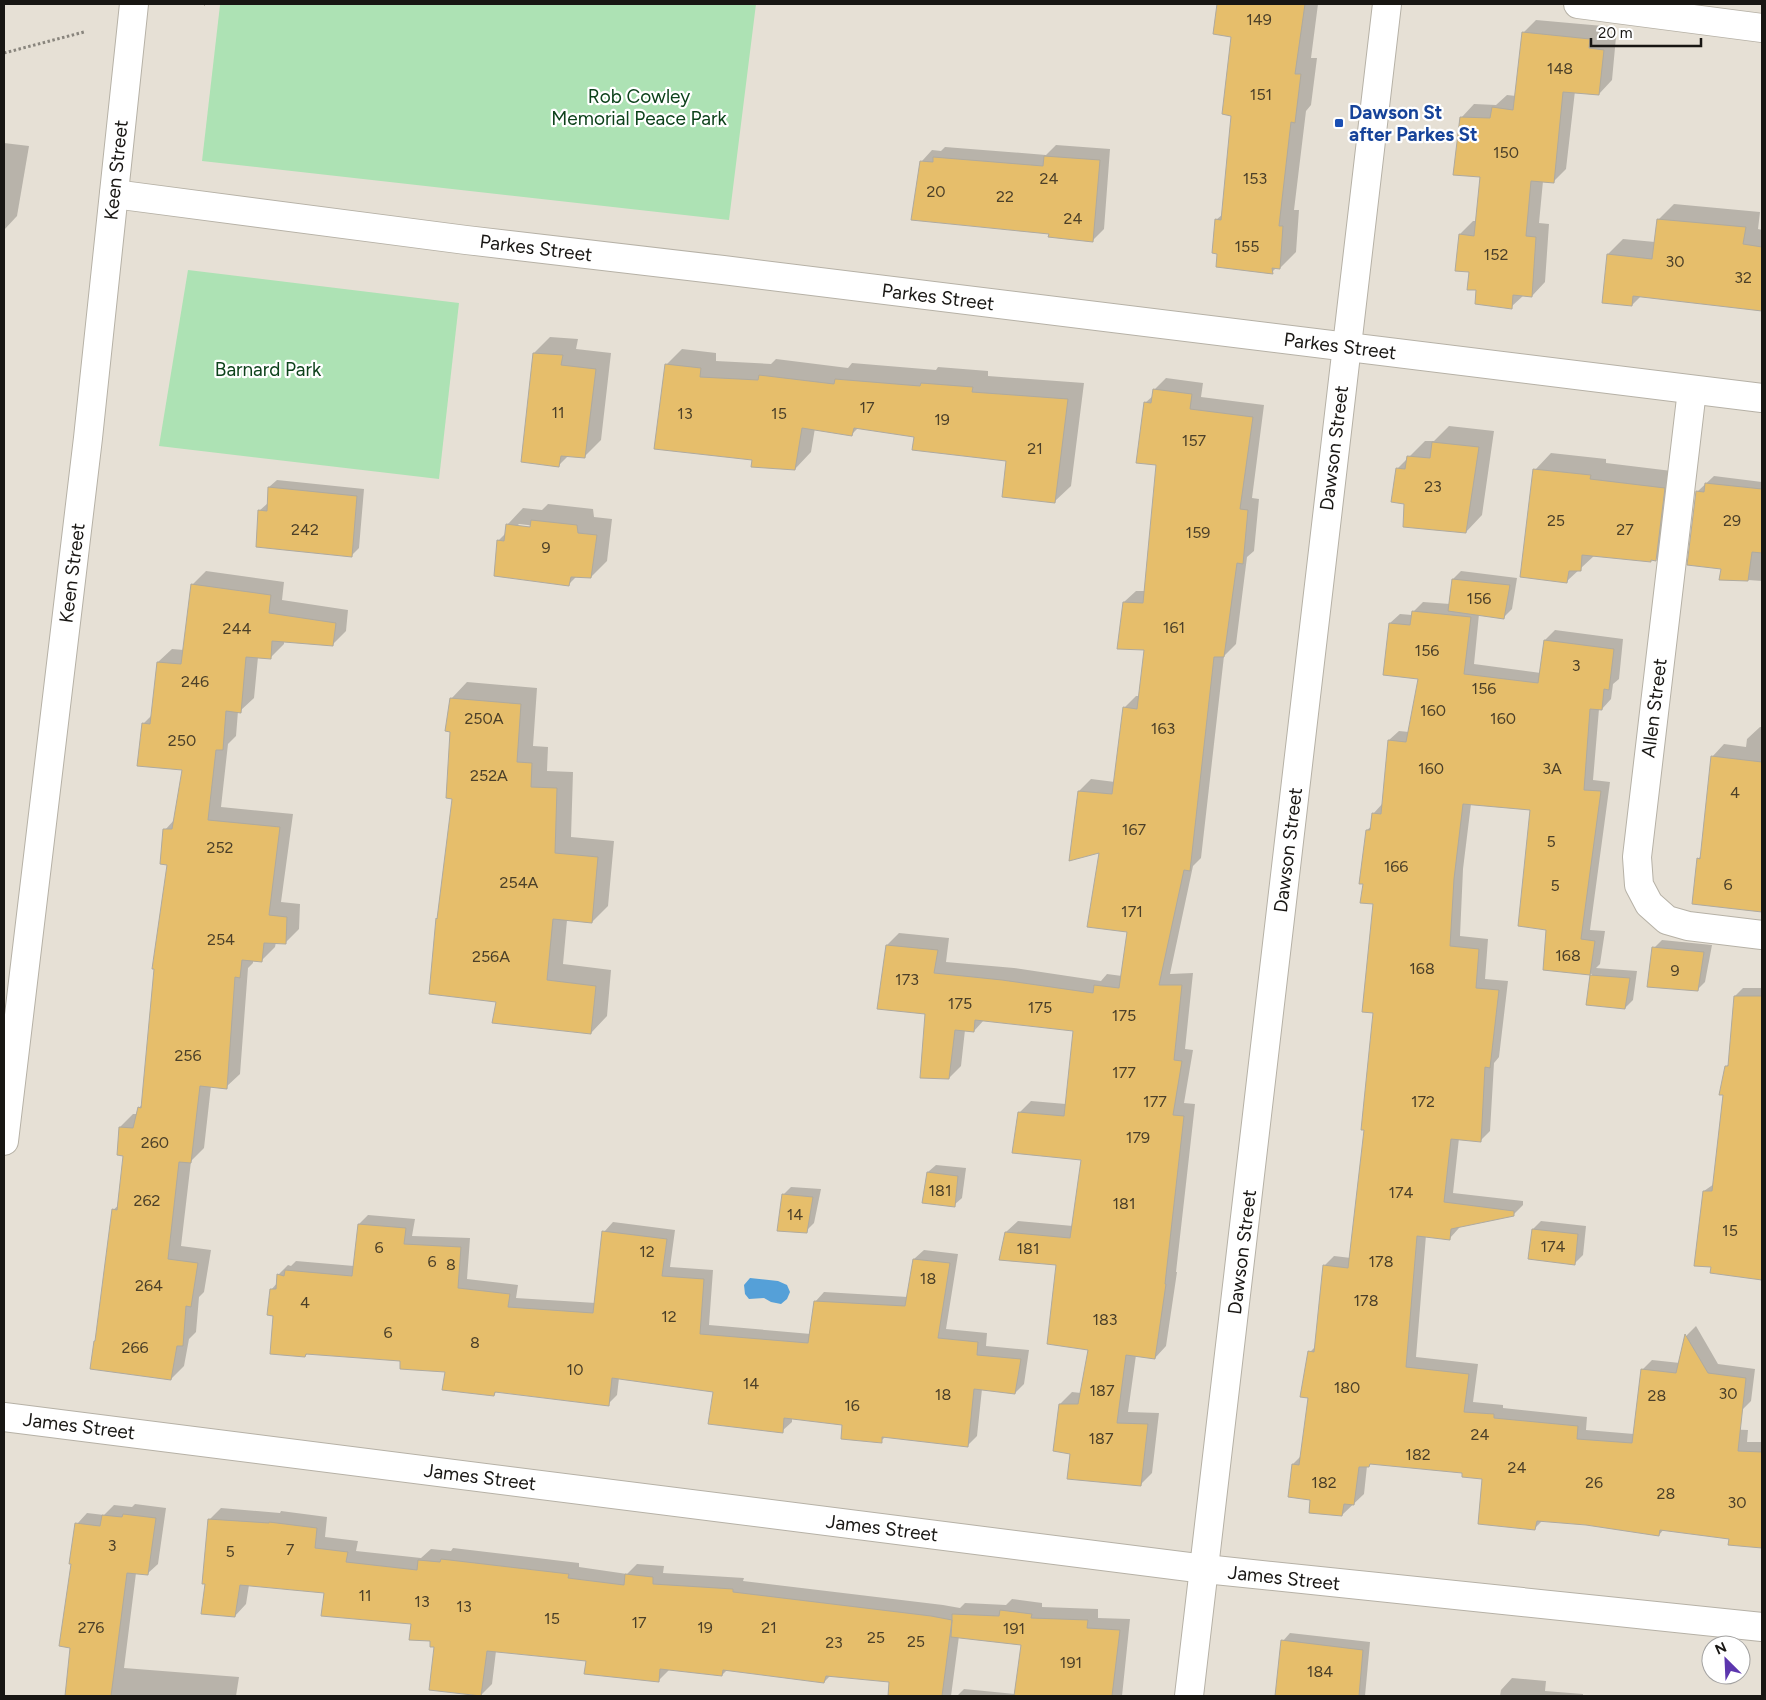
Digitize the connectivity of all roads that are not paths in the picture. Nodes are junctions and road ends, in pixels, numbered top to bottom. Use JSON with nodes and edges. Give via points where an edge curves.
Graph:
{"nodes":[{"id":1,"x":134,"y":4,"type":"edge"},
{"id":2,"x":1386,"y":4,"type":"edge"},
{"id":3,"x":1578,"y":4,"type":"edge"},
{"id":4,"x":1762,"y":28,"type":"edge"},
{"id":5,"x":114,"y":194,"type":"junction"},
{"id":6,"x":1346,"y":347,"type":"junction"},
{"id":7,"x":1692,"y":390,"type":"junction"},
{"id":8,"x":1762,"y":398,"type":"edge"},
{"id":9,"x":1762,"y":935,"type":"edge"},
{"id":10,"x":4,"y":1141,"type":"edge"},
{"id":11,"x":4,"y":1417,"type":"edge"},
{"id":12,"x":1205,"y":1569,"type":"junction"},
{"id":13,"x":1762,"y":1627,"type":"edge"},
{"id":14,"x":1189,"y":1696,"type":"edge"}],
"edges":[{"from":1,"to":5,"type":"street","name":"Keen Street"},
{"from":2,"to":6,"type":"street","name":"Dawson Street"},
{"from":3,"to":4,"type":"street"},
{"from":5,"to":6,"type":"street","name":"Parkes Street"},
{"from":5,"to":10,"type":"street","name":"Keen Street"},
{"from":6,"to":7,"type":"street","name":"Parkes Street"},
{"from":6,"to":12,"type":"street","name":"Dawson Street"},
{"from":7,"to":8,"type":"street","name":"Parkes Street"},
{"from":7,"to":9,"type":"street","name":"Allen Street","via":[[1637,857],[1639,885],[1649,904],[1667,920],[1688,926]]},
{"from":11,"to":12,"type":"street","name":"James Street"},
{"from":12,"to":13,"type":"street","name":"James Street"},
{"from":12,"to":14,"type":"street","name":"Dawson Street"}]}
